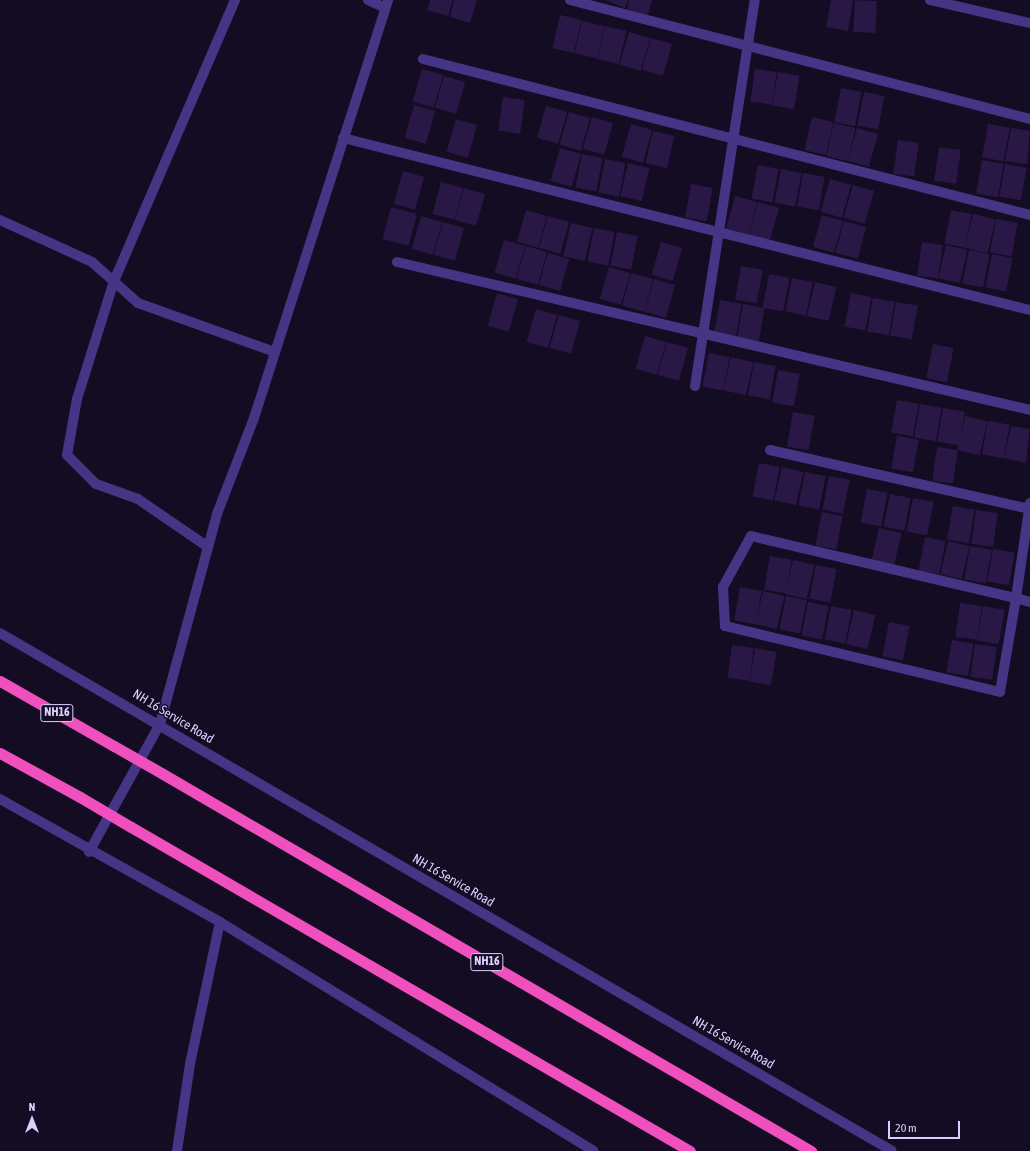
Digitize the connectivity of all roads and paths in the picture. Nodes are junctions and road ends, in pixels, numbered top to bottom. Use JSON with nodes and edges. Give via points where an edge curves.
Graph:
{"nodes":[{"id":1,"x":235,"y":0,"type":"edge"},
{"id":2,"x":368,"y":0,"type":"edge"},
{"id":3,"x":570,"y":0,"type":"edge"},
{"id":4,"x":755,"y":0,"type":"edge"},
{"id":5,"x":930,"y":0,"type":"edge"},
{"id":6,"x":387,"y":4,"type":"edge"},
{"id":7,"x":1030,"y":23,"type":"edge"},
{"id":8,"x":748,"y":46,"type":"junction"},
{"id":9,"x":424,"y":59,"type":"dead end"},
{"id":10,"x":1030,"y":119,"type":"edge"},
{"id":11,"x":343,"y":138,"type":"junction"},
{"id":12,"x":733,"y":138,"type":"junction"},
{"id":13,"x":1030,"y":215,"type":"edge"},
{"id":14,"x":0,"y":220,"type":"edge"},
{"id":15,"x":719,"y":232,"type":"junction"},
{"id":16,"x":397,"y":262,"type":"dead end"},
{"id":17,"x":114,"y":281,"type":"junction"},
{"id":18,"x":1030,"y":310,"type":"edge"},
{"id":19,"x":704,"y":334,"type":"junction"},
{"id":20,"x":275,"y":352,"type":"junction"},
{"id":21,"x":695,"y":386,"type":"dead end"},
{"id":22,"x":1030,"y":410,"type":"edge"},
{"id":23,"x":770,"y":450,"type":"dead end"},
{"id":24,"x":1030,"y":507,"type":"edge"},
{"id":25,"x":208,"y":547,"type":"junction"},
{"id":26,"x":1016,"y":598,"type":"junction"},
{"id":27,"x":1030,"y":602,"type":"edge"},
{"id":28,"x":0,"y":633,"type":"edge"},
{"id":29,"x":0,"y":681,"type":"edge"},
{"id":30,"x":160,"y":724,"type":"junction"},
{"id":31,"x":0,"y":752,"type":"edge"},
{"id":32,"x":0,"y":799,"type":"edge"},
{"id":33,"x":90,"y":852,"type":"junction"},
{"id":34,"x":220,"y":922,"type":"junction"},
{"id":35,"x":177,"y":1151,"type":"edge"},
{"id":36,"x":593,"y":1151,"type":"edge"},
{"id":37,"x":690,"y":1151,"type":"edge"},
{"id":38,"x":811,"y":1151,"type":"edge"},
{"id":39,"x":892,"y":1151,"type":"edge"}],
"edges":[{"from":1,"to":17,"type":"street"},
{"from":2,"to":6,"type":"street"},
{"from":3,"to":8,"type":"street"},
{"from":4,"to":8,"type":"street"},
{"from":5,"to":7,"type":"street"},
{"from":6,"to":11,"type":"street"},
{"from":8,"to":10,"type":"street"},
{"from":8,"to":12,"type":"street"},
{"from":9,"to":12,"type":"street"},
{"from":11,"to":15,"type":"street"},
{"from":11,"to":20,"type":"street"},
{"from":12,"to":13,"type":"street"},
{"from":12,"to":15,"type":"street"},
{"from":14,"to":17,"type":"street","via":[[92,262]]},
{"from":15,"to":18,"type":"street"},
{"from":15,"to":19,"type":"street"},
{"from":16,"to":19,"type":"street"},
{"from":17,"to":20,"type":"street","via":[[138,303]]},
{"from":17,"to":25,"type":"street","via":[[77,399],[67,455],[96,484],[138,499]]},
{"from":19,"to":21,"type":"street"},
{"from":19,"to":22,"type":"street"},
{"from":20,"to":25,"type":"street"},
{"from":23,"to":24,"type":"street"},
{"from":24,"to":26,"type":"street"},
{"from":25,"to":30,"type":"street"},
{"from":26,"to":26,"type":"street","via":[[1000,692],[725,626],[723,587],[751,536]]},
{"from":26,"to":27,"type":"street"},
{"from":28,"to":30,"type":"street","name":"NH 16 Service Road"},
{"from":29,"to":38,"type":"highway","number":"NH16","bridge":true},
{"from":30,"to":33,"type":"street"},
{"from":30,"to":39,"type":"street","name":"NH 16 Service Road"},
{"from":31,"to":37,"type":"highway","bridge":true},
{"from":32,"to":33,"type":"street"},
{"from":33,"to":34,"type":"street"},
{"from":34,"to":35,"type":"street","via":[[190,1064]]},
{"from":34,"to":36,"type":"street"}]}
